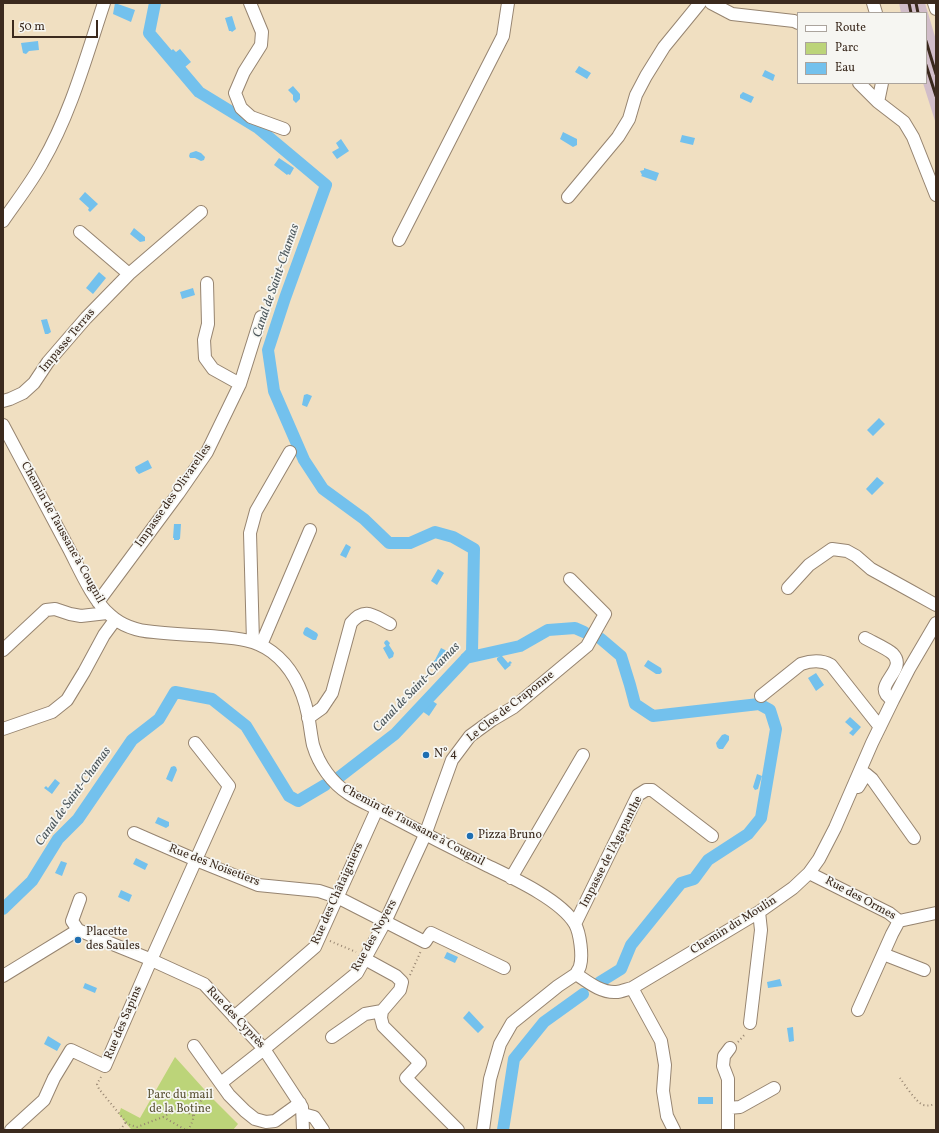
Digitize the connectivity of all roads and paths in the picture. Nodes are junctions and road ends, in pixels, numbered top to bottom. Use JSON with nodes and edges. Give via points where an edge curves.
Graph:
{"nodes":[{"id":1,"x":104,"y":3,"type":"edge"},
{"id":2,"x":250,"y":3,"type":"edge"},
{"id":3,"x":508,"y":3,"type":"edge"},
{"id":4,"x":700,"y":3,"type":"edge"},
{"id":5,"x":711,"y":3,"type":"edge"},
{"id":6,"x":934,"y":3,"type":"edge"},
{"id":7,"x":936,"y":8,"type":"edge"},
{"id":8,"x":797,"y":22,"type":"edge"},
{"id":9,"x":859,"y":84,"type":"edge"},
{"id":10,"x":882,"y":84,"type":"edge"},
{"id":11,"x":878,"y":102,"type":"junction"},
{"id":12,"x":284,"y":129,"type":"dead end"},
{"id":13,"x":936,"y":195,"type":"edge"},
{"id":14,"x":568,"y":197,"type":"dead end"},
{"id":15,"x":201,"y":212,"type":"dead end"},
{"id":16,"x":3,"y":221,"type":"edge"},
{"id":17,"x":80,"y":232,"type":"dead end"},
{"id":18,"x":399,"y":240,"type":"dead end"},
{"id":19,"x":129,"y":274,"type":"junction"},
{"id":20,"x":207,"y":283,"type":"dead end"},
{"id":21,"x":261,"y":317,"type":"dead end"},
{"id":22,"x":240,"y":384,"type":"junction"},
{"id":23,"x":3,"y":401,"type":"edge"},
{"id":24,"x":3,"y":425,"type":"edge"},
{"id":25,"x":7,"y":441,"type":"edge"},
{"id":26,"x":290,"y":452,"type":"dead end"},
{"id":27,"x":310,"y":530,"type":"dead end"},
{"id":28,"x":570,"y":579,"type":"dead end"},
{"id":29,"x":788,"y":588,"type":"dead end"},
{"id":30,"x":98,"y":602,"type":"junction"},
{"id":31,"x":936,"y":604,"type":"edge"},
{"id":32,"x":111,"y":616,"type":"junction"},
{"id":33,"x":936,"y":623,"type":"edge"},
{"id":34,"x":390,"y":624,"type":"dead end"},
{"id":35,"x":865,"y":638,"type":"dead end"},
{"id":36,"x":257,"y":643,"type":"junction"},
{"id":37,"x":3,"y":650,"type":"edge"},
{"id":38,"x":761,"y":696,"type":"dead end"},
{"id":39,"x":893,"y":700,"type":"junction"},
{"id":40,"x":308,"y":718,"type":"junction"},
{"id":41,"x":880,"y":726,"type":"junction"},
{"id":42,"x":3,"y":730,"type":"edge"},
{"id":43,"x":195,"y":743,"type":"dead end"},
{"id":44,"x":583,"y":755,"type":"dead end"},
{"id":45,"x":377,"y":809,"type":"junction"},
{"id":46,"x":835,"y":828,"type":"junction"},
{"id":47,"x":134,"y":833,"type":"dead end"},
{"id":48,"x":425,"y":835,"type":"junction"},
{"id":49,"x":712,"y":836,"type":"dead end"},
{"id":50,"x":914,"y":838,"type":"dead end"},
{"id":51,"x":196,"y":860,"type":"junction"},
{"id":52,"x":809,"y":873,"type":"junction"},
{"id":53,"x":511,"y":878,"type":"junction"},
{"id":54,"x":337,"y":897,"type":"junction"},
{"id":55,"x":80,"y":899,"type":"dead end"},
{"id":56,"x":759,"y":912,"type":"junction"},
{"id":57,"x":936,"y":913,"type":"edge"},
{"id":58,"x":899,"y":921,"type":"junction"},
{"id":59,"x":385,"y":922,"type":"junction"},
{"id":60,"x":575,"y":924,"type":"junction"},
{"id":61,"x":78,"y":930,"type":"junction"},
{"id":62,"x":320,"y":937,"type":"junction"},
{"id":63,"x":425,"y":942,"type":"junction"},
{"id":64,"x":883,"y":954,"type":"junction"},
{"id":65,"x":365,"y":959,"type":"junction"},
{"id":66,"x":151,"y":960,"type":"junction"},
{"id":67,"x":504,"y":968,"type":"dead end"},
{"id":68,"x":924,"y":970,"type":"dead end"},
{"id":69,"x":576,"y":974,"type":"junction"},
{"id":70,"x":3,"y":976,"type":"edge"},
{"id":71,"x":402,"y":982,"type":"junction"},
{"id":72,"x":632,"y":988,"type":"junction"},
{"id":73,"x":858,"y":1010,"type":"dead end"},
{"id":74,"x":382,"y":1011,"type":"junction"},
{"id":75,"x":234,"y":1017,"type":"junction"},
{"id":76,"x":750,"y":1023,"type":"joint"},
{"id":77,"x":332,"y":1037,"type":"dead end"},
{"id":78,"x":194,"y":1046,"type":"dead end"},
{"id":79,"x":730,"y":1048,"type":"joint"},
{"id":80,"x":264,"y":1049,"type":"junction"},
{"id":81,"x":105,"y":1066,"type":"junction"},
{"id":82,"x":900,"y":1078,"type":"dead end"},
{"id":83,"x":221,"y":1083,"type":"junction"},
{"id":84,"x":774,"y":1088,"type":"dead end"},
{"id":85,"x":936,"y":1104,"type":"edge"},
{"id":86,"x":728,"y":1108,"type":"junction"},
{"id":87,"x":301,"y":1109,"type":"junction"},
{"id":88,"x":194,"y":1116,"type":"junction"},
{"id":89,"x":163,"y":1117,"type":"junction"},
{"id":90,"x":126,"y":1122,"type":"junction"},
{"id":91,"x":3,"y":1126,"type":"edge"},
{"id":92,"x":188,"y":1129,"type":"edge"},
{"id":93,"x":10,"y":1130,"type":"edge"},
{"id":94,"x":120,"y":1130,"type":"edge"},
{"id":95,"x":303,"y":1130,"type":"edge"},
{"id":96,"x":323,"y":1130,"type":"edge"},
{"id":97,"x":458,"y":1130,"type":"edge"},
{"id":98,"x":483,"y":1130,"type":"edge"},
{"id":99,"x":674,"y":1130,"type":"edge"},
{"id":100,"x":728,"y":1130,"type":"edge"}],
"edges":[{"from":1,"to":16,"type":"street","via":[[72,100],[58,132],[42,163]]},
{"from":2,"to":12,"type":"street","via":[[262,32],[261,45],[244,72],[235,93],[241,108],[251,117]]},
{"from":3,"to":18,"type":"street","via":[[503,36]]},
{"from":4,"to":14,"type":"street","via":[[664,47],[636,95],[629,119],[618,137]]},
{"from":5,"to":8,"type":"street","via":[[732,14]]},
{"from":6,"to":7,"type":"street"},
{"from":9,"to":11,"type":"street"},
{"from":10,"to":11,"type":"street"},
{"from":11,"to":13,"type":"street","via":[[904,122],[913,137]]},
{"from":15,"to":19,"type":"street","name":"Impasse Terras"},
{"from":17,"to":19,"type":"street"},
{"from":19,"to":23,"type":"street","name":"Impasse Terras","via":[[86,318],[48,362],[34,383],[23,393]]},
{"from":20,"to":22,"type":"street","via":[[208,324],[204,340],[206,358],[213,369]]},
{"from":21,"to":22,"type":"street","name":"Impasse des Olivarelles"},
{"from":22,"to":30,"type":"street","name":"Impasse des Olivarelles","via":[[207,452]]},
{"from":24,"to":25,"type":"street","name":"Chemin de Taussane à Cougnil"},
{"from":25,"to":30,"type":"street","name":"Chemin de Taussane à Cougnil"},
{"from":26,"to":36,"type":"street","via":[[256,511],[250,533]]},
{"from":27,"to":36,"type":"street"},
{"from":28,"to":48,"type":"street","name":"Le Clos de Craponne","via":[[605,614],[587,646],[514,707],[470,736],[452,760]]},
{"from":29,"to":31,"type":"street","via":[[809,565],[832,549],[847,551],[871,569]]},
{"from":30,"to":32,"type":"street","name":"Chemin de Taussane à Cougnil"},
{"from":32,"to":36,"type":"street","name":"Chemin de Taussane à Cougnil","via":[[122,624],[153,632],[242,638]]},
{"from":32,"to":37,"type":"street","via":[[81,616],[55,609],[46,610]]},
{"from":32,"to":42,"type":"street","via":[[104,635],[67,700],[52,712]]},
{"from":33,"to":39,"type":"street","name":"Chemin du Moulin"},
{"from":34,"to":40,"type":"street","via":[[370,614],[362,614],[355,618],[351,623],[332,693],[322,708]]},
{"from":35,"to":39,"type":"street","via":[[892,653],[897,660],[897,666],[884,689],[887,697]]},
{"from":36,"to":40,"type":"street","name":"Chemin de Taussane à Cougnil","via":[[281,659],[290,670],[298,683]]},
{"from":38,"to":41,"type":"street","via":[[800,664],[826,662]]},
{"from":39,"to":41,"type":"street","name":"Chemin du Moulin"},
{"from":40,"to":45,"type":"street","name":"Chemin de Taussane à Cougnil","via":[[313,745],[327,773],[349,794]]},
{"from":41,"to":46,"type":"street","name":"Chemin du Moulin"},
{"from":43,"to":51,"type":"street","name":"Rue des Sapins","via":[[229,786]]},
{"from":44,"to":53,"type":"street"},
{"from":45,"to":48,"type":"street","name":"Chemin de Taussane à Cougnil"},
{"from":45,"to":54,"type":"street","name":"Rue des Châtaigniers"},
{"from":46,"to":50,"type":"street","via":[[866,774]]},
{"from":46,"to":52,"type":"street","name":"Chemin du Moulin"},
{"from":47,"to":51,"type":"street","name":"Rue des Noisetiers"},
{"from":48,"to":53,"type":"street","name":"Chemin de Taussane à Cougnil"},
{"from":48,"to":59,"type":"street","name":"Rue des Noyers"},
{"from":49,"to":60,"type":"street","name":"Impasse de l'Agapanthe","via":[[652,790],[646,790],[638,795]]},
{"from":51,"to":54,"type":"street","name":"Rue des Noisetiers","via":[[258,885],[319,890]]},
{"from":51,"to":66,"type":"street","name":"Rue des Sapins"},
{"from":52,"to":56,"type":"street","name":"Chemin du Moulin"},
{"from":52,"to":58,"type":"street","name":"Rue des Ormes","via":[[889,913]]},
{"from":53,"to":60,"type":"street","name":"Chemin de Taussane à Cougnil","via":[[552,901]]},
{"from":54,"to":59,"type":"street","name":"Rue des Noisetiers"},
{"from":54,"to":62,"type":"street","name":"Rue des Châtaigniers"},
{"from":55,"to":61,"type":"street","via":[[72,921]]},
{"from":56,"to":72,"type":"street","name":"Chemin du Moulin"},
{"from":56,"to":76,"type":"street","via":[[761,930]]},
{"from":57,"to":58,"type":"street","name":"Rue des Ormes"},
{"from":58,"to":64,"type":"street"},
{"from":59,"to":63,"type":"street","name":"Rue des Noisetiers"},
{"from":59,"to":65,"type":"street","name":"Rue des Noyers"},
{"from":60,"to":69,"type":"street","name":"Chemin de Taussane à Cougnil","via":[[581,958]]},
{"from":61,"to":66,"type":"street","name":"Rue des Cyprès"},
{"from":61,"to":70,"type":"street"},
{"from":62,"to":65,"type":"path","via":[[358,953]]},
{"from":62,"to":75,"type":"street","name":"Rue des Châtaigniers","via":[[315,947]]},
{"from":63,"to":67,"type":"street","via":[[431,933]]},
{"from":63,"to":71,"type":"path","via":[[412,973]]},
{"from":64,"to":68,"type":"street"},
{"from":64,"to":73,"type":"street"},
{"from":65,"to":71,"type":"street"},
{"from":65,"to":80,"type":"street","name":"Rue des Noyers","via":[[357,973]]},
{"from":66,"to":75,"type":"street","name":"Rue des Cyprès","via":[[204,984]]},
{"from":66,"to":81,"type":"street","name":"Rue des Sapins"},
{"from":69,"to":72,"type":"street","name":"Chemin du Moulin","via":[[605,991],[616,992]]},
{"from":69,"to":98,"type":"street","via":[[512,1023],[500,1044],[490,1079]]},
{"from":71,"to":74,"type":"street","via":[[400,990]]},
{"from":72,"to":99,"type":"street","via":[[661,1041],[665,1065],[663,1090],[668,1116]]},
{"from":74,"to":77,"type":"street","via":[[364,1014]]},
{"from":74,"to":97,"type":"street","via":[[384,1026],[420,1063],[406,1078]]},
{"from":75,"to":80,"type":"street","name":"Rue des Cyprès"},
{"from":76,"to":79,"type":"path","via":[[741,1040]]},
{"from":78,"to":83,"type":"street"},
{"from":79,"to":86,"type":"street","via":[[724,1056],[728,1079]]},
{"from":80,"to":83,"type":"street","name":"Rue des Noyers"},
{"from":80,"to":87,"type":"street","name":"Rue des Cyprès"},
{"from":81,"to":90,"type":"path","via":[[97,1084],[98,1089]]},
{"from":81,"to":93,"type":"street","name":"Rue des Sapins","via":[[71,1050],[44,1100]]},
{"from":82,"to":85,"type":"path","via":[[923,1105]]},
{"from":83,"to":87,"type":"street","via":[[229,1095],[256,1119],[266,1122]]},
{"from":83,"to":88,"type":"path","via":[[202,1099]]},
{"from":84,"to":86,"type":"street","via":[[740,1106]]},
{"from":86,"to":100,"type":"street"},
{"from":87,"to":95,"type":"street"},
{"from":87,"to":96,"type":"street","via":[[314,1117]]},
{"from":88,"to":89,"type":"path","via":[[184,1111],[175,1111]]},
{"from":88,"to":92,"type":"path"},
{"from":89,"to":90,"type":"path","via":[[136,1127]]},
{"from":89,"to":92,"type":"path"},
{"from":90,"to":94,"type":"path"},
{"from":91,"to":93,"type":"street"}]}
